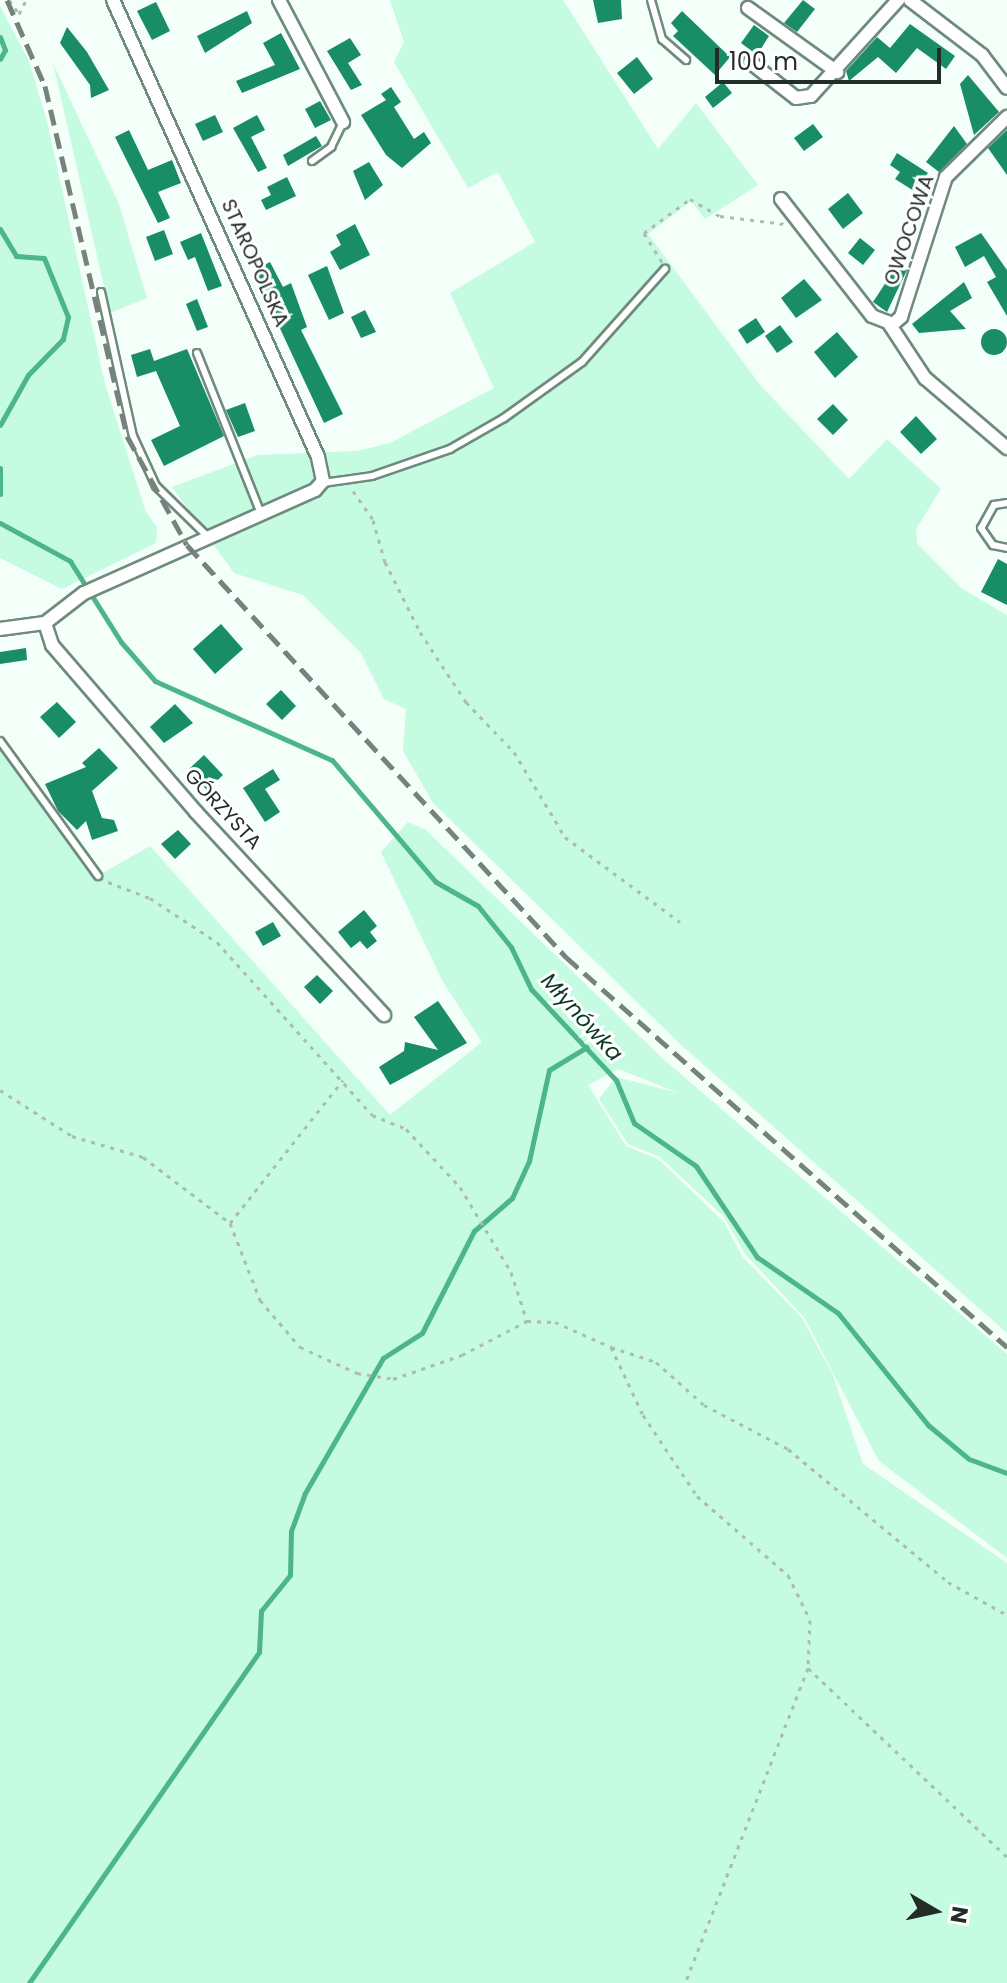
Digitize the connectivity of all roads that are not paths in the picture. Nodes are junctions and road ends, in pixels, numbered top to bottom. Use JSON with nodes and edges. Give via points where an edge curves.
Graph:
{"nodes":[{"id":1,"x":113,"y":0,"type":"edge"},
{"id":2,"x":279,"y":0,"type":"edge"},
{"id":3,"x":651,"y":0,"type":"edge"},
{"id":4,"x":898,"y":0,"type":"edge"},
{"id":5,"x":910,"y":0,"type":"edge"},
{"id":6,"x":748,"y":8,"type":"dead end"},
{"id":7,"x":686,"y":60,"type":"dead end"},
{"id":8,"x":750,"y":62,"type":"dead end"},
{"id":9,"x":837,"y":72,"type":"junction"},
{"id":10,"x":1006,"y":86,"type":"edge"},
{"id":11,"x":1007,"y":117,"type":"edge"},
{"id":12,"x":343,"y":122,"type":"joint"},
{"id":13,"x":312,"y":161,"type":"dead end"},
{"id":14,"x":781,"y":199,"type":"dead end"},
{"id":15,"x":665,"y":269,"type":"road end"},
{"id":16,"x":101,"y":295,"type":"dead end"},
{"id":17,"x":890,"y":325,"type":"junction"},
{"id":18,"x":197,"y":353,"type":"dead end"},
{"id":19,"x":1007,"y":448,"type":"edge"},
{"id":20,"x":322,"y":483,"type":"junction"},
{"id":21,"x":1007,"y":503,"type":"edge"},
{"id":22,"x":260,"y":511,"type":"junction"},
{"id":23,"x":207,"y":536,"type":"junction"},
{"id":24,"x":1007,"y":548,"type":"edge"},
{"id":25,"x":45,"y":623,"type":"junction"},
{"id":26,"x":0,"y":629,"type":"edge"},
{"id":27,"x":0,"y":741,"type":"edge"},
{"id":28,"x":98,"y":876,"type":"road end"},
{"id":29,"x":384,"y":1015,"type":"dead end"}],
"edges":[{"from":1,"to":20,"type":"street","name":"STAROPOLSKA","via":[[313,444]]},
{"from":2,"to":12,"type":"street"},
{"from":3,"to":7,"type":"lane","via":[[662,39]]},
{"from":4,"to":9,"type":"street"},
{"from":5,"to":10,"type":"street","via":[[982,55]]},
{"from":6,"to":9,"type":"street"},
{"from":8,"to":9,"type":"street","via":[[801,99]]},
{"from":11,"to":17,"type":"street","name":"OWOCOWA","via":[[946,177],[901,317]]},
{"from":12,"to":13,"type":"lane","via":[[331,147]]},
{"from":14,"to":17,"type":"street","name":"OWOCOWA","via":[[872,316]]},
{"from":15,"to":20,"type":"lane","via":[[582,362],[504,418],[450,449],[344,483]]},
{"from":16,"to":23,"type":"lane","via":[[139,448],[156,486]]},
{"from":17,"to":19,"type":"street","name":"OWOCOWA","via":[[925,378]]},
{"from":18,"to":22,"type":"lane"},
{"from":20,"to":22,"type":"street"},
{"from":21,"to":24,"type":"lane","via":[[994,505],[981,528],[993,545]]},
{"from":22,"to":23,"type":"street"},
{"from":23,"to":25,"type":"street","via":[[90,590]]},
{"from":25,"to":26,"type":"street"},
{"from":25,"to":29,"type":"street","name":"GÓRZYSTA","via":[[52,645],[196,812]]},
{"from":27,"to":28,"type":"lane"}]}
